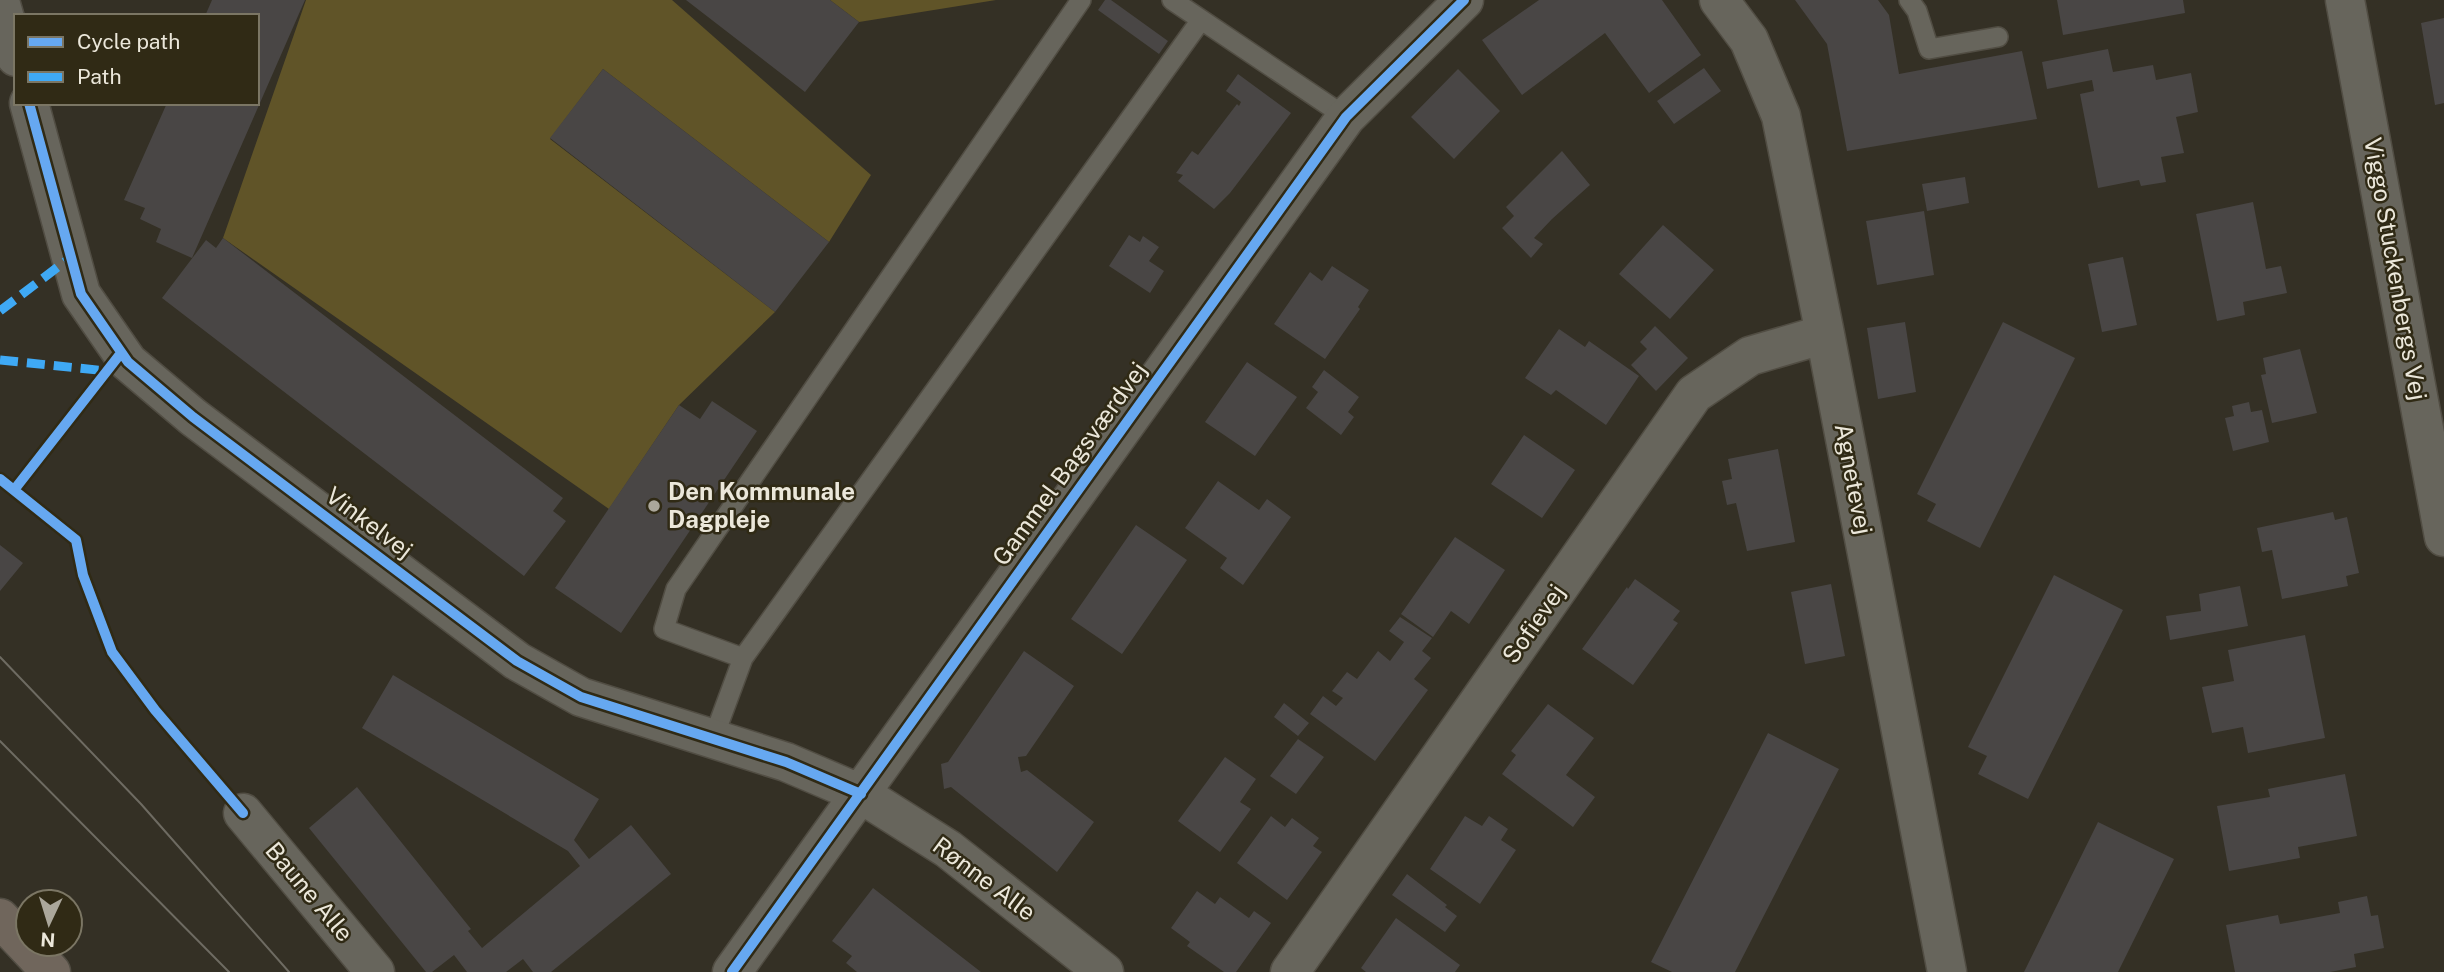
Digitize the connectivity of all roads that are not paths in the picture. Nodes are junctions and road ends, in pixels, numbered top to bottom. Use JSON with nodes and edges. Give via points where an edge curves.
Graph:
{"nodes":[{"id":1,"x":1081,"y":0,"type":"edge"},
{"id":2,"x":1172,"y":0,"type":"edge"},
{"id":3,"x":1719,"y":0,"type":"edge"},
{"id":4,"x":1909,"y":0,"type":"edge"},
{"id":5,"x":2345,"y":0,"type":"edge"},
{"id":6,"x":0,"y":1,"type":"edge"},
{"id":7,"x":1460,"y":1,"type":"edge"},
{"id":8,"x":1201,"y":20,"type":"junction"},
{"id":9,"x":1998,"y":37,"type":"dead end"},
{"id":10,"x":14,"y":50,"type":"edge"},
{"id":11,"x":30,"y":105,"type":"edge"},
{"id":12,"x":1346,"y":117,"type":"junction"},
{"id":13,"x":1825,"y":334,"type":"junction"},
{"id":14,"x":2444,"y":537,"type":"edge"},
{"id":15,"x":743,"y":658,"type":"junction"},
{"id":16,"x":713,"y":739,"type":"junction"},
{"id":17,"x":860,"y":794,"type":"junction"},
{"id":18,"x":243,"y":813,"type":"dead end"},
{"id":19,"x":0,"y":918,"type":"edge"},
{"id":20,"x":51,"y":972,"type":"edge"},
{"id":21,"x":375,"y":972,"type":"edge"},
{"id":22,"x":733,"y":972,"type":"edge"},
{"id":23,"x":1104,"y":972,"type":"edge"},
{"id":24,"x":1290,"y":972,"type":"edge"},
{"id":25,"x":1947,"y":972,"type":"edge"}],
"edges":[{"from":1,"to":15,"type":"lane","via":[[676,589],[664,629]]},
{"from":2,"to":8,"type":"lane"},
{"from":3,"to":13,"type":"street","name":"Agnetevej","via":[[1749,40],[1781,116]]},
{"from":4,"to":9,"type":"lane","via":[[1929,49]]},
{"from":5,"to":14,"type":"street","name":"Viggo Stuckenbergs Vej"},
{"from":6,"to":10,"type":"street"},
{"from":7,"to":12,"type":"street","name":"Gammel Bagsværdvej"},
{"from":8,"to":12,"type":"lane"},
{"from":8,"to":15,"type":"lane"},
{"from":11,"to":16,"type":"street","name":"Vinkelvej","via":[[81,294],[128,362],[193,417],[517,661],[581,697]]},
{"from":12,"to":17,"type":"street","name":"Gammel Bagsværdvej"},
{"from":13,"to":24,"type":"street","name":"Sofievej","via":[[1750,356],[1694,394]]},
{"from":13,"to":25,"type":"street","name":"Agnetevej"},
{"from":15,"to":16,"type":"lane"},
{"from":16,"to":17,"type":"street","name":"Vinkelvej","via":[[786,762]]},
{"from":17,"to":22,"type":"street","name":"Gammel Bagsværdvej"},
{"from":17,"to":23,"type":"street","name":"Rønne Alle","via":[[948,849]]},
{"from":18,"to":21,"type":"street","name":"Baune Alle"},
{"from":19,"to":20,"type":"highway"}]}
